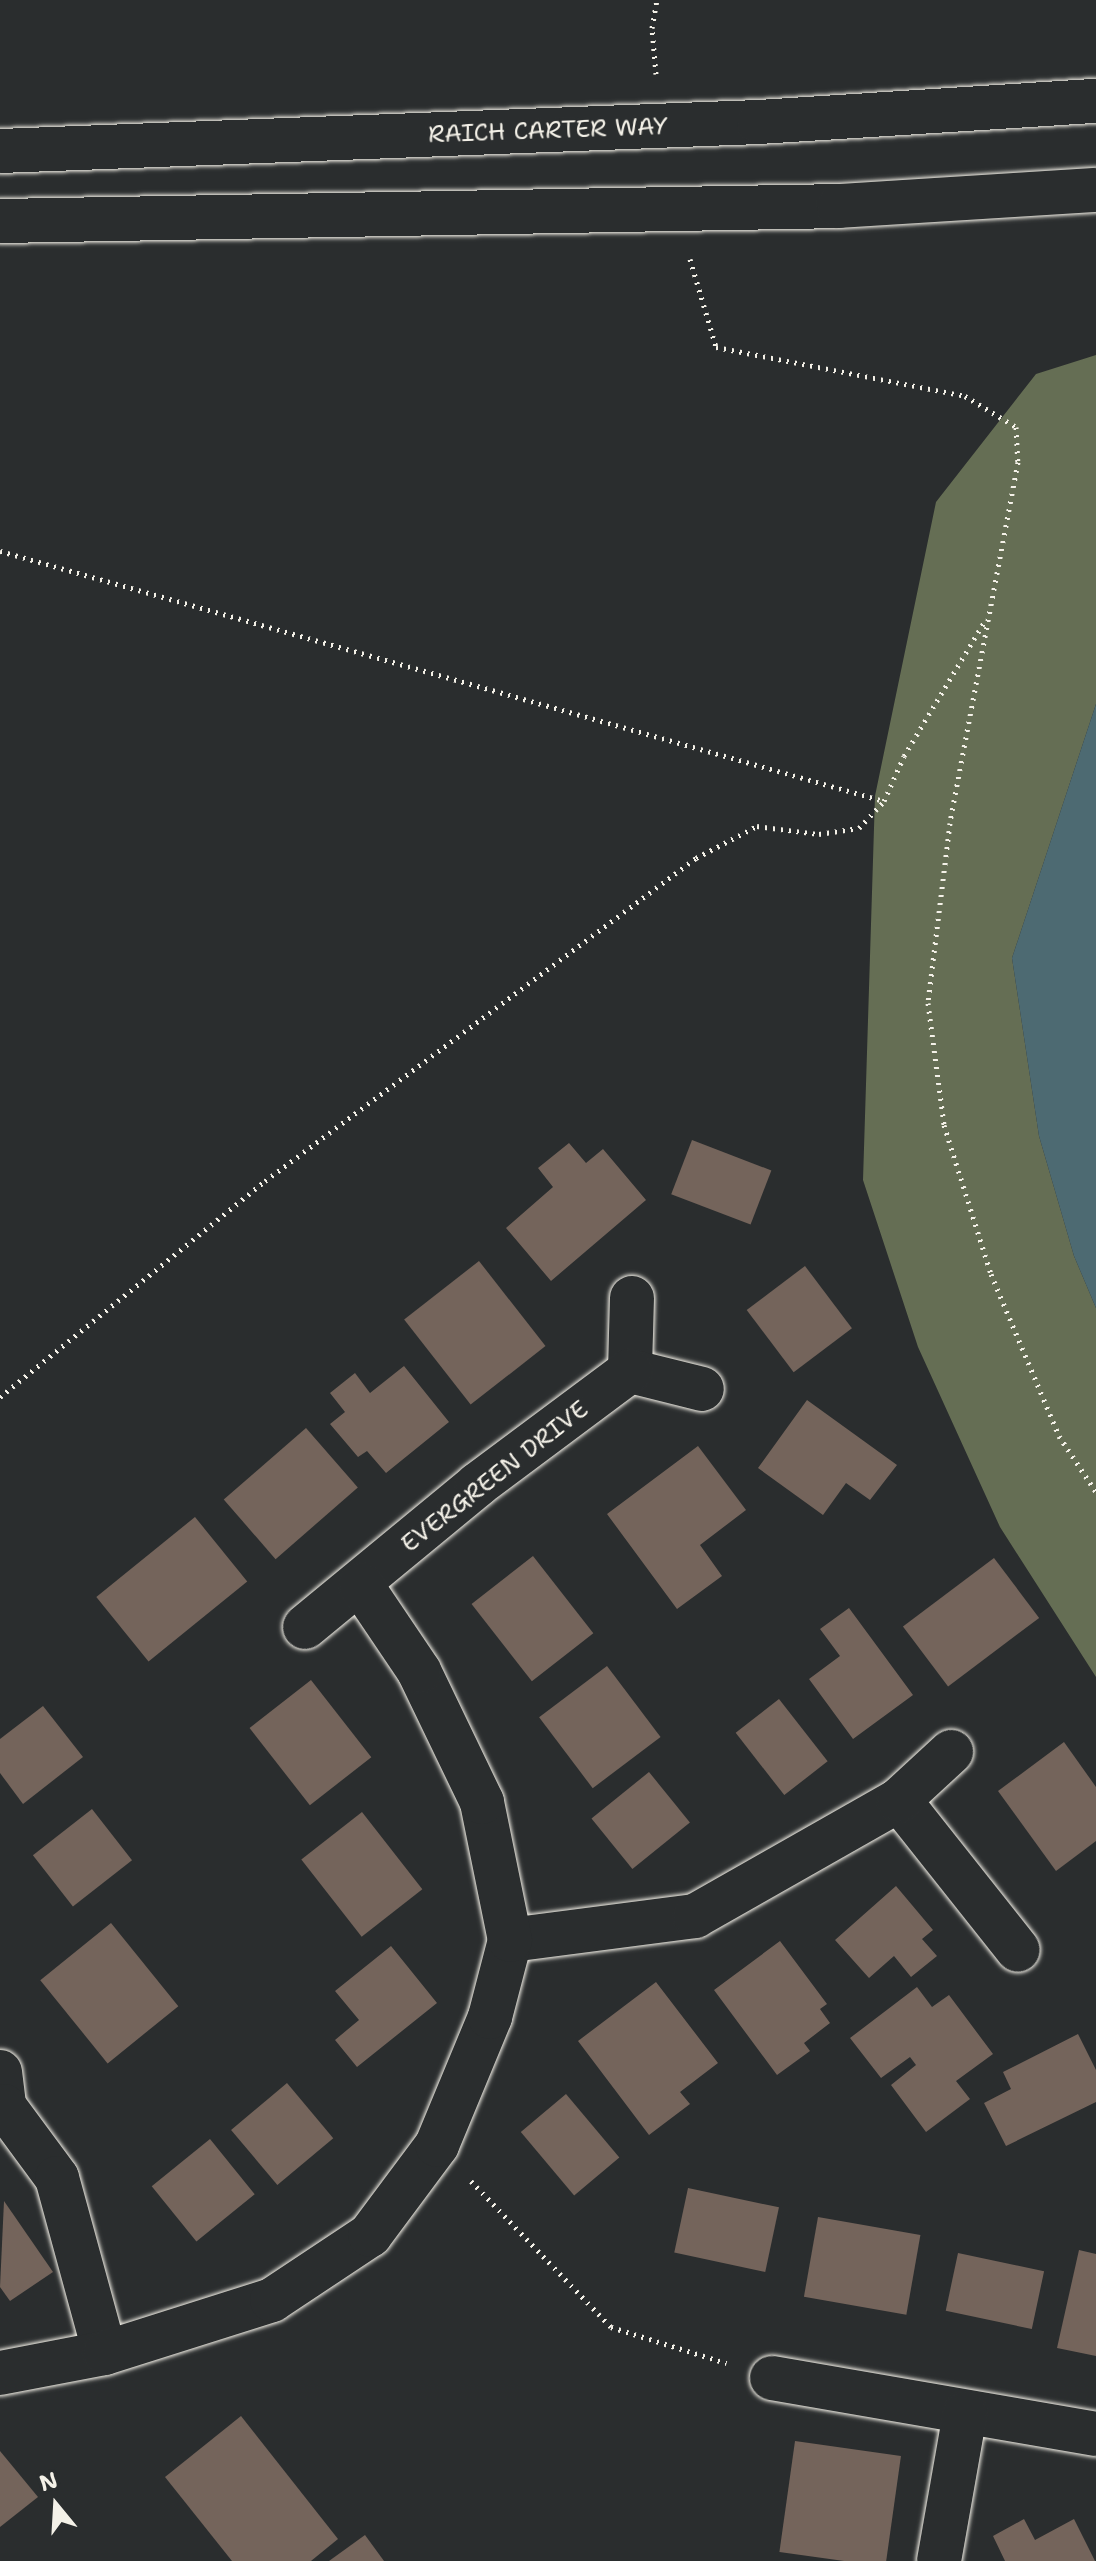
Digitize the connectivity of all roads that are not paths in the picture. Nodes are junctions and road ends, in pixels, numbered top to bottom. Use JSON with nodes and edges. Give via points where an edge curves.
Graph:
{"nodes":[{"id":1,"x":1096,"y":101,"type":"edge"},
{"id":2,"x":0,"y":151,"type":"edge"},
{"id":3,"x":1096,"y":190,"type":"edge"},
{"id":4,"x":0,"y":221,"type":"edge"},
{"id":5,"x":632,"y":1298,"type":"dead end"},
{"id":6,"x":630,"y":1371,"type":"junction"},
{"id":7,"x":702,"y":1389,"type":"dead end"},
{"id":8,"x":361,"y":1585,"type":"junction"},
{"id":9,"x":305,"y":1627,"type":"dead end"},
{"id":10,"x":951,"y":1752,"type":"dead end"},
{"id":11,"x":899,"y":1800,"type":"junction"},
{"id":12,"x":510,"y":1940,"type":"junction"},
{"id":13,"x":1018,"y":1950,"type":"dead end"},
{"id":14,"x":0,"y":2072,"type":"edge"},
{"id":15,"x":105,"y":2353,"type":"junction"},
{"id":16,"x":0,"y":2373,"type":"edge"},
{"id":17,"x":772,"y":2378,"type":"road end"},
{"id":18,"x":965,"y":2413,"type":"junction"},
{"id":19,"x":1096,"y":2434,"type":"edge"},
{"id":20,"x":939,"y":2561,"type":"edge"}],
"edges":[{"from":1,"to":2,"type":"main road","name":"RAICH CARTER WAY","via":[[759,122]]},
{"from":3,"to":4,"type":"main road","via":[[839,206]]},
{"from":5,"to":6,"type":"main road"},
{"from":6,"to":7,"type":"main road"},
{"from":6,"to":8,"type":"main road","name":"EVERGREEN DRIVE","via":[[477,1485]]},
{"from":8,"to":9,"type":"main road","name":"EVERGREEN DRIVE"},
{"from":8,"to":12,"type":"main road","via":[[419,1671],[482,1802]]},
{"from":10,"to":11,"type":"main road"},
{"from":11,"to":12,"type":"main road","via":[[695,1916]]},
{"from":11,"to":13,"type":"main road"},
{"from":12,"to":15,"type":"main road","via":[[490,2017],[437,2145],[370,2235],[272,2300]]},
{"from":14,"to":15,"type":"main road","via":[[4,2106],[57,2178]]},
{"from":15,"to":16,"type":"main road"},
{"from":17,"to":18,"type":"main road"},
{"from":18,"to":19,"type":"main road"},
{"from":18,"to":20,"type":"main road"}]}
